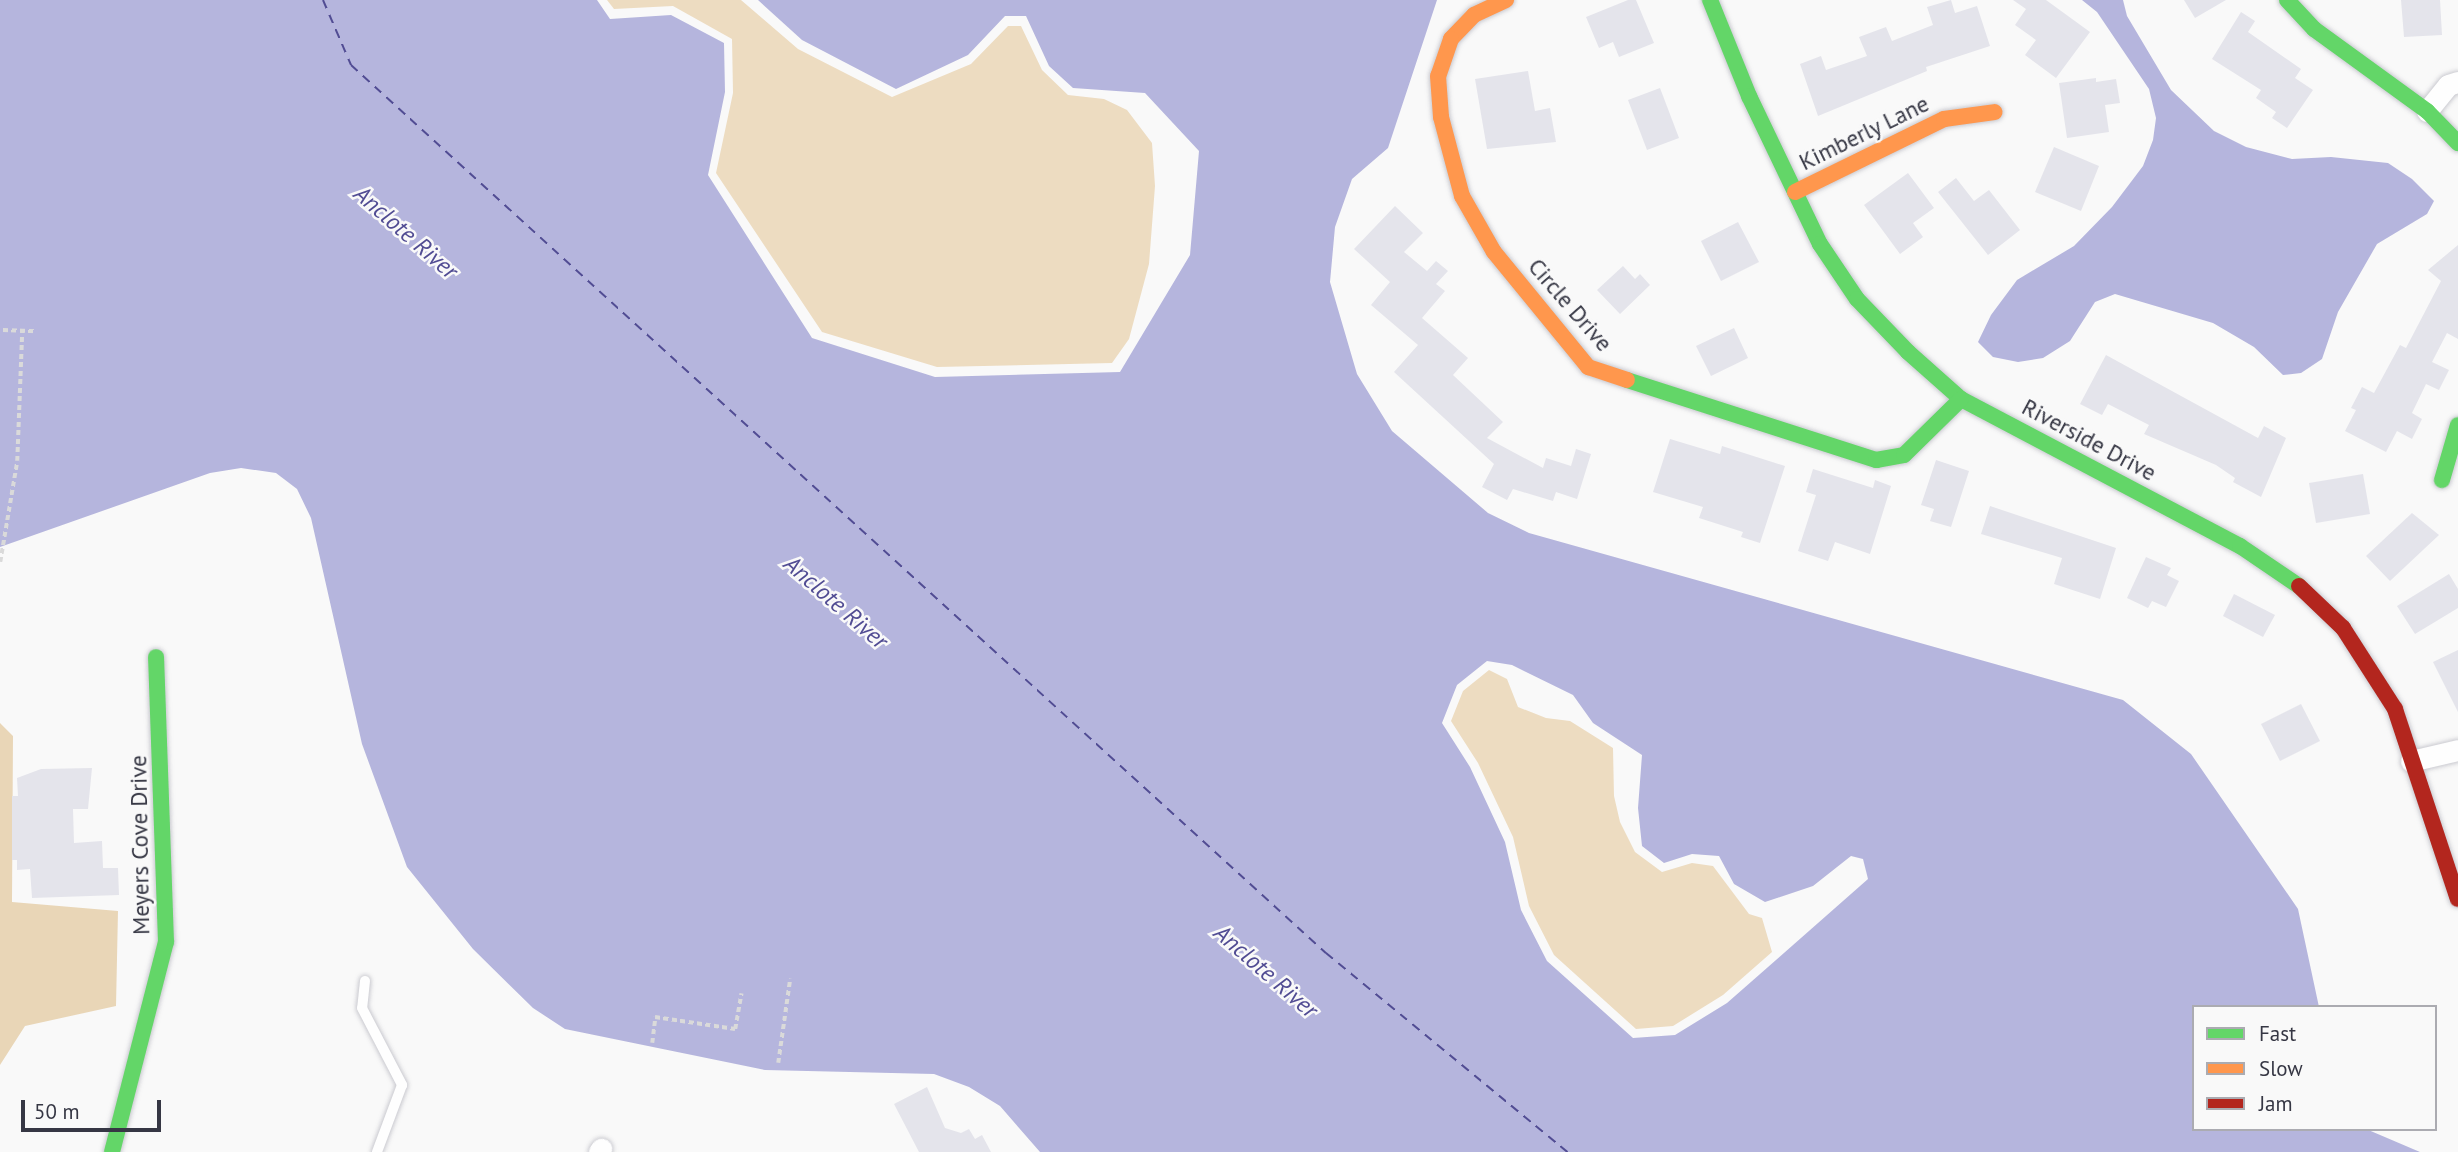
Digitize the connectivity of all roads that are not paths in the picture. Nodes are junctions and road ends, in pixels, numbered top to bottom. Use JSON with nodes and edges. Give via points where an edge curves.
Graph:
{"nodes":[{"id":1,"x":1506,"y":0,"type":"edge"},
{"id":2,"x":1710,"y":0,"type":"edge"},
{"id":3,"x":2287,"y":0,"type":"edge"},
{"id":4,"x":2458,"y":82,"type":"edge"},
{"id":5,"x":2427,"y":111,"type":"junction"},
{"id":6,"x":1995,"y":112,"type":"dead end"},
{"id":7,"x":2458,"y":143,"type":"edge"},
{"id":8,"x":1795,"y":192,"type":"junction"},
{"id":9,"x":1961,"y":399,"type":"junction"},
{"id":10,"x":2458,"y":425,"type":"edge"},
{"id":11,"x":2442,"y":480,"type":"dead end"},
{"id":12,"x":156,"y":657,"type":"dead end"},
{"id":13,"x":2458,"y":750,"type":"edge"},
{"id":14,"x":2411,"y":761,"type":"junction"},
{"id":15,"x":2458,"y":899,"type":"edge"},
{"id":16,"x":365,"y":981,"type":"dead end"},
{"id":17,"x":112,"y":1152,"type":"edge"},
{"id":18,"x":377,"y":1152,"type":"edge"}],
"edges":[{"from":1,"to":9,"type":"street","name":"Circle Drive","via":[[1474,15],[1451,40],[1438,76],[1441,117],[1462,196],[1494,252],[1588,367],[1876,460],[1904,455]]},
{"from":2,"to":8,"type":"street","name":"Riverside Drive"},
{"from":3,"to":5,"type":"street","via":[[2314,29]]},
{"from":4,"to":5,"type":"street","via":[[2448,85]]},
{"from":5,"to":7,"type":"street"},
{"from":6,"to":8,"type":"street","name":"Kimberly Lane","via":[[1944,119]]},
{"from":8,"to":9,"type":"street","name":"Riverside Drive","via":[[1820,244],[1857,299]]},
{"from":9,"to":14,"type":"street","name":"Riverside Drive","via":[[2241,546],[2305,590],[2343,628],[2371,667],[2395,709]]},
{"from":10,"to":11,"type":"street"},
{"from":12,"to":17,"type":"street","name":"Meyers Cove Drive","via":[[166,942]]},
{"from":13,"to":14,"type":"street"},
{"from":14,"to":15,"type":"street","name":"Riverside Drive"},
{"from":16,"to":18,"type":"lane","via":[[362,1008],[402,1085]]}]}
